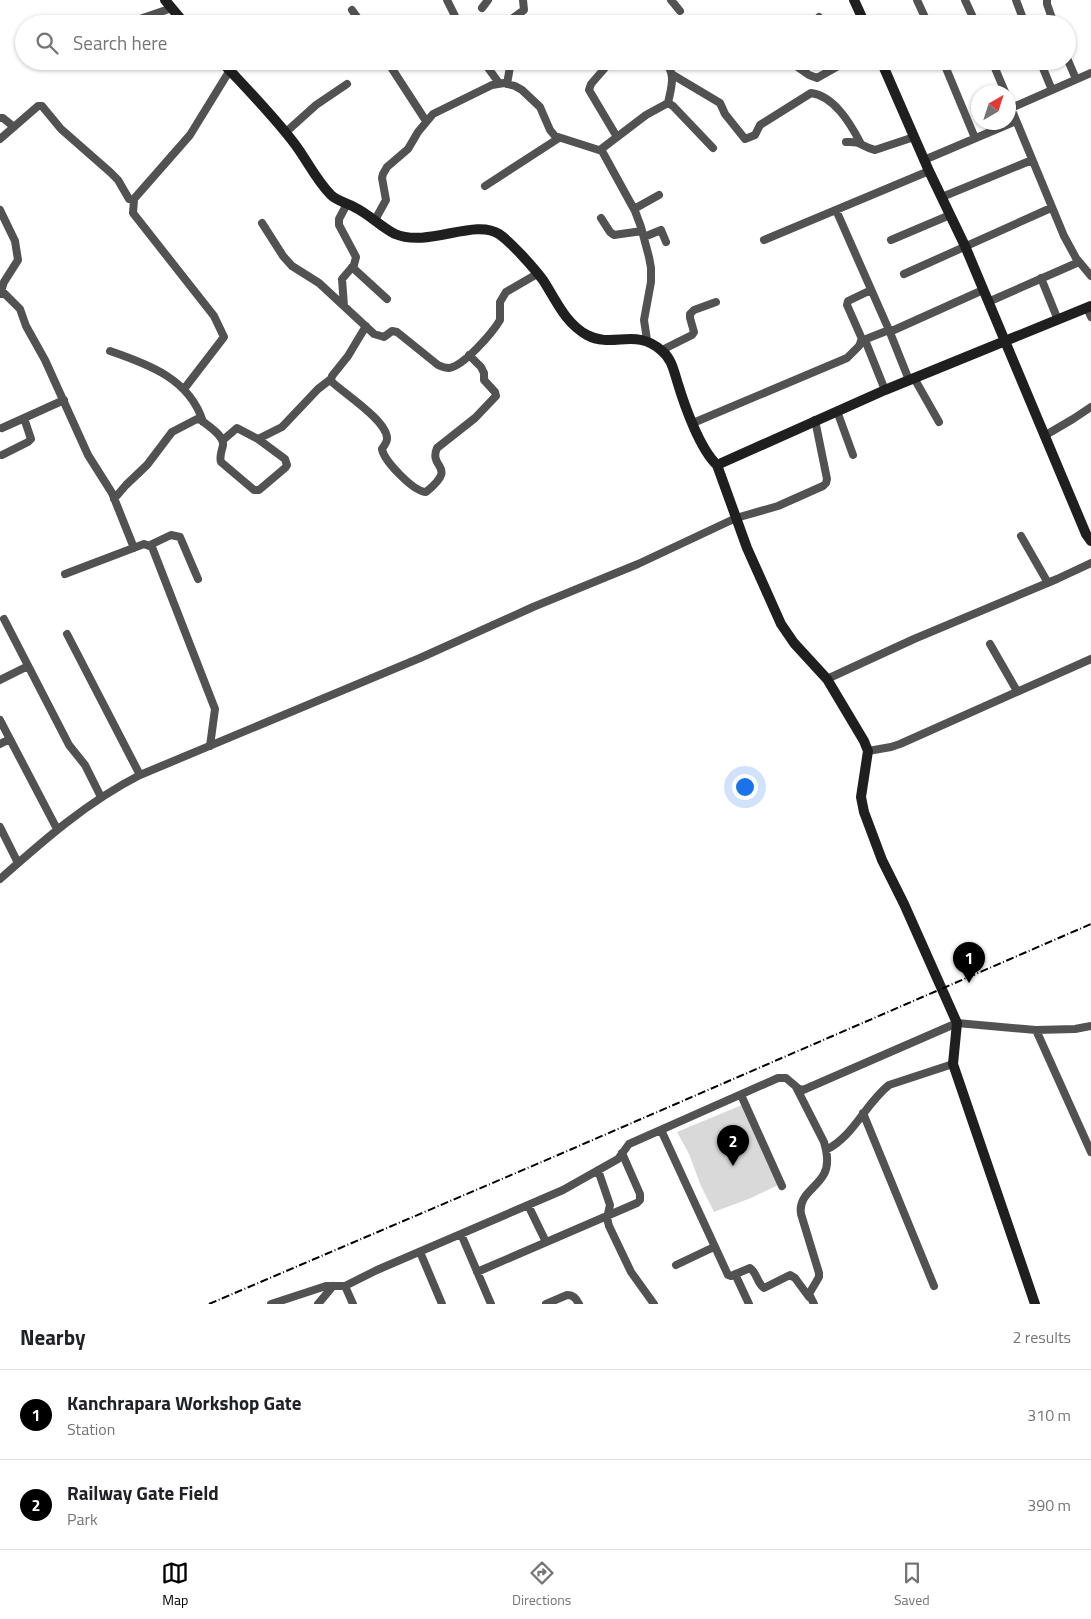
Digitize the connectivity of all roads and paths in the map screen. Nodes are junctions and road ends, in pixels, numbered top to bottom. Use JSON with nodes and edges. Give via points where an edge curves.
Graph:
{"nodes":[{"id":1,"x":447,"y":0,"type":"edge"},
{"id":2,"x":488,"y":0,"type":"edge"},
{"id":3,"x":523,"y":0,"type":"edge"},
{"id":4,"x":671,"y":0,"type":"edge"},
{"id":5,"x":854,"y":0,"type":"edge"},
{"id":6,"x":918,"y":0,"type":"edge"},
{"id":7,"x":965,"y":0,"type":"edge"},
{"id":8,"x":1016,"y":0,"type":"edge"},
{"id":9,"x":1047,"y":0,"type":"edge"},
{"id":10,"x":168,"y":4,"type":"edge"},
{"id":11,"x":482,"y":8,"type":"dead end"},
{"id":12,"x":352,"y":10,"type":"dead end"},
{"id":13,"x":680,"y":11,"type":"dead end"},
{"id":14,"x":144,"y":15,"type":"edge"},
{"id":15,"x":177,"y":15,"type":"edge"},
{"id":16,"x":356,"y":15,"type":"edge"},
{"id":17,"x":454,"y":15,"type":"edge"},
{"id":18,"x":517,"y":15,"type":"edge"},
{"id":19,"x":861,"y":15,"type":"edge"},
{"id":20,"x":924,"y":15,"type":"edge"},
{"id":21,"x":972,"y":15,"type":"edge"},
{"id":22,"x":1022,"y":15,"type":"edge"},
{"id":23,"x":1050,"y":15,"type":"edge"},
{"id":24,"x":230,"y":70,"type":"joint"},
{"id":25,"x":393,"y":70,"type":"edge"},
{"id":26,"x":491,"y":70,"type":"edge"},
{"id":27,"x":508,"y":70,"type":"edge"},
{"id":28,"x":603,"y":70,"type":"edge"},
{"id":29,"x":671,"y":70,"type":"edge"},
{"id":30,"x":802,"y":70,"type":"edge"},
{"id":31,"x":831,"y":70,"type":"edge"},
{"id":32,"x":887,"y":70,"type":"edge"},
{"id":33,"x":947,"y":70,"type":"edge"},
{"id":34,"x":996,"y":70,"type":"edge"},
{"id":35,"x":1044,"y":70,"type":"edge"},
{"id":36,"x":1072,"y":70,"type":"edge"},
{"id":37,"x":1091,"y":73,"type":"edge"},
{"id":38,"x":673,"y":75,"type":"junction"},
{"id":39,"x":817,"y":78,"type":"junction"},
{"id":40,"x":1076,"y":79,"type":"junction"},
{"id":41,"x":348,"y":84,"type":"dead end"},
{"id":42,"x":503,"y":84,"type":"junction"},
{"id":43,"x":1002,"y":85,"type":"edge"},
{"id":44,"x":1052,"y":90,"type":"junction"},
{"id":45,"x":811,"y":93,"type":"junction"},
{"id":46,"x":1016,"y":102,"type":"edge"},
{"id":47,"x":668,"y":103,"type":"junction"},
{"id":48,"x":0,"y":118,"type":"edge"},
{"id":49,"x":1016,"y":120,"type":"edge"},
{"id":50,"x":426,"y":121,"type":"junction"},
{"id":51,"x":14,"y":127,"type":"junction"},
{"id":52,"x":993,"y":130,"type":"edge"},
{"id":53,"x":286,"y":132,"type":"junction"},
{"id":54,"x":616,"y":137,"type":"junction"},
{"id":55,"x":560,"y":138,"type":"junction"},
{"id":56,"x":914,"y":138,"type":"junction"},
{"id":57,"x":975,"y":138,"type":"junction"},
{"id":58,"x":0,"y":139,"type":"edge"},
{"id":59,"x":846,"y":142,"type":"dead end"},
{"id":60,"x":860,"y":142,"type":"junction"},
{"id":61,"x":713,"y":148,"type":"dead end"},
{"id":62,"x":600,"y":150,"type":"junction"},
{"id":63,"x":924,"y":160,"type":"junction"},
{"id":64,"x":1032,"y":160,"type":"junction"},
{"id":65,"x":929,"y":172,"type":"junction"},
{"id":66,"x":485,"y":186,"type":"dead end"},
{"id":67,"x":659,"y":194,"type":"dead end"},
{"id":68,"x":942,"y":197,"type":"junction"},
{"id":69,"x":134,"y":200,"type":"junction"},
{"id":70,"x":347,"y":204,"type":"junction"},
{"id":71,"x":1051,"y":208,"type":"junction"},
{"id":72,"x":634,"y":209,"type":"junction"},
{"id":73,"x":0,"y":210,"type":"edge"},
{"id":74,"x":836,"y":210,"type":"junction"},
{"id":75,"x":950,"y":215,"type":"junction"},
{"id":76,"x":601,"y":218,"type":"dead end"},
{"id":77,"x":375,"y":220,"type":"junction"},
{"id":78,"x":262,"y":223,"type":"dead end"},
{"id":79,"x":643,"y":234,"type":"junction"},
{"id":80,"x":764,"y":240,"type":"dead end"},
{"id":81,"x":891,"y":240,"type":"dead end"},
{"id":82,"x":666,"y":242,"type":"dead end"},
{"id":83,"x":965,"y":246,"type":"junction"},
{"id":84,"x":1079,"y":262,"type":"junction"},
{"id":85,"x":352,"y":267,"type":"junction"},
{"id":86,"x":537,"y":274,"type":"junction"},
{"id":87,"x":904,"y":274,"type":"dead end"},
{"id":88,"x":1091,"y":276,"type":"edge"},
{"id":89,"x":1041,"y":278,"type":"junction"},
{"id":90,"x":871,"y":290,"type":"junction"},
{"id":91,"x":983,"y":290,"type":"junction"},
{"id":92,"x":1,"y":292,"type":"edge"},
{"id":93,"x":387,"y":299,"type":"dead end"},
{"id":94,"x":716,"y":302,"type":"dead end"},
{"id":95,"x":988,"y":302,"type":"junction"},
{"id":96,"x":344,"y":306,"type":"junction"},
{"id":97,"x":1090,"y":310,"type":"edge"},
{"id":98,"x":1058,"y":320,"type":"junction"},
{"id":99,"x":366,"y":326,"type":"junction"},
{"id":100,"x":889,"y":330,"type":"junction"},
{"id":101,"x":647,"y":340,"type":"junction"},
{"id":102,"x":1005,"y":340,"type":"junction"},
{"id":103,"x":863,"y":341,"type":"junction"},
{"id":104,"x":662,"y":350,"type":"junction"},
{"id":105,"x":110,"y":351,"type":"dead end"},
{"id":106,"x":469,"y":355,"type":"junction"},
{"id":107,"x":331,"y":379,"type":"junction"},
{"id":108,"x":912,"y":379,"type":"junction"},
{"id":109,"x":184,"y":389,"type":"junction"},
{"id":110,"x":884,"y":390,"type":"junction"},
{"id":111,"x":64,"y":400,"type":"junction"},
{"id":112,"x":1091,"y":407,"type":"edge"},
{"id":113,"x":837,"y":411,"type":"junction"},
{"id":114,"x":24,"y":418,"type":"junction"},
{"id":115,"x":816,"y":420,"type":"junction"},
{"id":116,"x":203,"y":422,"type":"junction"},
{"id":117,"x":939,"y":422,"type":"dead end"},
{"id":118,"x":693,"y":423,"type":"junction"},
{"id":119,"x":2,"y":428,"type":"dead end"},
{"id":120,"x":1044,"y":436,"type":"junction"},
{"id":121,"x":258,"y":439,"type":"junction"},
{"id":122,"x":222,"y":440,"type":"junction"},
{"id":123,"x":2,"y":455,"type":"dead end"},
{"id":124,"x":853,"y":455,"type":"dead end"},
{"id":125,"x":716,"y":465,"type":"junction"},
{"id":126,"x":114,"y":499,"type":"junction"},
{"id":127,"x":736,"y":518,"type":"junction"},
{"id":128,"x":1021,"y":536,"type":"dead end"},
{"id":129,"x":1091,"y":541,"type":"edge"},
{"id":130,"x":150,"y":544,"type":"junction"},
{"id":131,"x":134,"y":548,"type":"junction"},
{"id":132,"x":1091,"y":563,"type":"edge"},
{"id":133,"x":65,"y":574,"type":"dead end"},
{"id":134,"x":198,"y":580,"type":"dead end"},
{"id":135,"x":1048,"y":583,"type":"junction"},
{"id":136,"x":4,"y":619,"type":"dead end"},
{"id":137,"x":67,"y":634,"type":"dead end"},
{"id":138,"x":990,"y":644,"type":"dead end"},
{"id":139,"x":1091,"y":660,"type":"edge"},
{"id":140,"x":28,"y":666,"type":"junction"},
{"id":141,"x":827,"y":679,"type":"junction"},
{"id":142,"x":0,"y":680,"type":"edge"},
{"id":143,"x":1017,"y":691,"type":"junction"},
{"id":144,"x":0,"y":720,"type":"edge"},
{"id":145,"x":10,"y":739,"type":"junction"},
{"id":146,"x":0,"y":744,"type":"edge"},
{"id":147,"x":210,"y":746,"type":"junction"},
{"id":148,"x":868,"y":751,"type":"junction"},
{"id":149,"x":140,"y":775,"type":"junction"},
{"id":150,"x":101,"y":797,"type":"junction"},
{"id":151,"x":0,"y":827,"type":"edge"},
{"id":152,"x":57,"y":829,"type":"junction"},
{"id":153,"x":18,"y":863,"type":"junction"},
{"id":154,"x":0,"y":879,"type":"edge"},
{"id":155,"x":956,"y":1023,"type":"junction"},
{"id":156,"x":1091,"y":1026,"type":"edge"},
{"id":157,"x":1036,"y":1030,"type":"junction"},
{"id":158,"x":954,"y":1064,"type":"junction"},
{"id":159,"x":796,"y":1087,"type":"junction"},
{"id":160,"x":741,"y":1095,"type":"junction"},
{"id":161,"x":864,"y":1113,"type":"junction"},
{"id":162,"x":661,"y":1130,"type":"junction"},
{"id":163,"x":826,"y":1150,"type":"junction"},
{"id":164,"x":1091,"y":1152,"type":"edge"},
{"id":165,"x":622,"y":1153,"type":"junction"},
{"id":166,"x":598,"y":1170,"type":"junction"},
{"id":167,"x":782,"y":1186,"type":"dead end"},
{"id":168,"x":528,"y":1205,"type":"junction"},
{"id":169,"x":608,"y":1216,"type":"junction"},
{"id":170,"x":461,"y":1234,"type":"junction"},
{"id":171,"x":546,"y":1242,"type":"junction"},
{"id":172,"x":714,"y":1247,"type":"junction"},
{"id":173,"x":420,"y":1252,"type":"junction"},
{"id":174,"x":676,"y":1265,"type":"dead end"},
{"id":175,"x":477,"y":1272,"type":"junction"},
{"id":176,"x":735,"y":1274,"type":"junction"},
{"id":177,"x":333,"y":1286,"type":"junction"},
{"id":178,"x":345,"y":1286,"type":"junction"},
{"id":179,"x":934,"y":1286,"type":"dead end"},
{"id":180,"x":812,"y":1301,"type":"edge"},
{"id":181,"x":271,"y":1304,"type":"edge"},
{"id":182,"x":318,"y":1304,"type":"edge"},
{"id":183,"x":353,"y":1304,"type":"edge"},
{"id":184,"x":442,"y":1304,"type":"edge"},
{"id":185,"x":491,"y":1304,"type":"edge"},
{"id":186,"x":546,"y":1304,"type":"edge"},
{"id":187,"x":579,"y":1304,"type":"edge"},
{"id":188,"x":654,"y":1304,"type":"edge"},
{"id":189,"x":749,"y":1304,"type":"edge"},
{"id":190,"x":1035,"y":1304,"type":"edge"}],
"edges":[{"from":1,"to":17,"type":"street"},
{"from":2,"to":11,"type":"street"},
{"from":3,"to":18,"type":"street","via":[[524,10]]},
{"from":4,"to":13,"type":"street"},
{"from":5,"to":19,"type":"street"},
{"from":6,"to":20,"type":"street"},
{"from":7,"to":21,"type":"street"},
{"from":8,"to":22,"type":"street"},
{"from":9,"to":23,"type":"street"},
{"from":10,"to":14,"type":"street"},
{"from":10,"to":15,"type":"street"},
{"from":12,"to":16,"type":"street"},
{"from":24,"to":53,"type":"street"},
{"from":24,"to":69,"type":"street","via":[[190,135]]},
{"from":25,"to":50,"type":"street"},
{"from":26,"to":42,"type":"street"},
{"from":27,"to":42,"type":"street"},
{"from":28,"to":54,"type":"street","via":[[589,90]]},
{"from":29,"to":38,"type":"street"},
{"from":30,"to":39,"type":"street"},
{"from":31,"to":39,"type":"street"},
{"from":32,"to":56,"type":"street"},
{"from":33,"to":57,"type":"street"},
{"from":34,"to":43,"type":"street"},
{"from":35,"to":44,"type":"street"},
{"from":36,"to":40,"type":"street"},
{"from":37,"to":40,"type":"street"},
{"from":38,"to":45,"type":"street","via":[[720,103],[745,139]]},
{"from":38,"to":47,"type":"street"},
{"from":39,"to":45,"type":"street"},
{"from":40,"to":44,"type":"street"},
{"from":41,"to":53,"type":"street","via":[[316,105]]},
{"from":42,"to":50,"type":"street","via":[[492,85],[433,114]]},
{"from":42,"to":55,"type":"street","via":[[522,90],[540,107],[552,133]]},
{"from":44,"to":46,"type":"street"},
{"from":45,"to":60,"type":"street","via":[[822,94],[852,127]]},
{"from":47,"to":54,"type":"street"},
{"from":47,"to":61,"type":"street"},
{"from":48,"to":51,"type":"street"},
{"from":49,"to":64,"type":"street"},
{"from":50,"to":77,"type":"street","via":[[411,146],[383,174],[386,200]]},
{"from":51,"to":58,"type":"street"},
{"from":51,"to":69,"type":"street","via":[[42,106],[61,129],[118,180],[129,199]]},
{"from":52,"to":57,"type":"street"},
{"from":53,"to":70,"type":"street","via":[[327,191]]},
{"from":54,"to":62,"type":"street"},
{"from":55,"to":62,"type":"street"},
{"from":55,"to":66,"type":"street"},
{"from":56,"to":60,"type":"street","via":[[875,150]]},
{"from":56,"to":63,"type":"street"},
{"from":57,"to":63,"type":"street"},
{"from":59,"to":60,"type":"street"},
{"from":62,"to":72,"type":"street"},
{"from":63,"to":65,"type":"street"},
{"from":64,"to":68,"type":"street"},
{"from":64,"to":71,"type":"street"},
{"from":65,"to":68,"type":"street"},
{"from":65,"to":74,"type":"street"},
{"from":67,"to":72,"type":"street"},
{"from":68,"to":75,"type":"street"},
{"from":69,"to":109,"type":"street","via":[[133,213],[214,316],[224,337]]},
{"from":70,"to":77,"type":"street"},
{"from":70,"to":85,"type":"street","via":[[339,225],[355,253]]},
{"from":71,"to":83,"type":"street"},
{"from":71,"to":84,"type":"street"},
{"from":72,"to":79,"type":"street"},
{"from":73,"to":92,"type":"street","via":[[15,240],[18,260]]},
{"from":74,"to":80,"type":"street"},
{"from":74,"to":90,"type":"street"},
{"from":75,"to":81,"type":"street"},
{"from":75,"to":83,"type":"street"},
{"from":76,"to":79,"type":"street","via":[[614,235]]},
{"from":77,"to":86,"type":"street","via":[[395,234],[409,238],[488,230],[497,233]]},
{"from":78,"to":96,"type":"street","via":[[292,266],[319,283]]},
{"from":79,"to":82,"type":"street","via":[[660,230]]},
{"from":79,"to":101,"type":"street","via":[[651,268],[645,313]]},
{"from":83,"to":87,"type":"street"},
{"from":83,"to":91,"type":"street"},
{"from":84,"to":88,"type":"street"},
{"from":84,"to":89,"type":"street"},
{"from":85,"to":93,"type":"street"},
{"from":85,"to":96,"type":"street","via":[[342,278]]},
{"from":86,"to":101,"type":"street","via":[[571,324],[588,336],[605,340]]},
{"from":86,"to":106,"type":"street","via":[[506,292],[500,302],[500,320]]},
{"from":89,"to":95,"type":"street"},
{"from":89,"to":98,"type":"street"},
{"from":90,"to":100,"type":"street"},
{"from":90,"to":103,"type":"street","via":[[847,303]]},
{"from":91,"to":95,"type":"street"},
{"from":91,"to":100,"type":"street"},
{"from":92,"to":111,"type":"street","via":[[20,309]]},
{"from":94,"to":104,"type":"street","via":[[690,314],[692,335]]},
{"from":95,"to":102,"type":"street"},
{"from":96,"to":99,"type":"street"},
{"from":97,"to":98,"type":"street"},
{"from":98,"to":102,"type":"street"},
{"from":99,"to":106,"type":"street","via":[[374,334],[384,337],[392,331],[397,332],[443,367],[458,364]]},
{"from":99,"to":107,"type":"street"},
{"from":100,"to":103,"type":"street"},
{"from":100,"to":108,"type":"street"},
{"from":101,"to":104,"type":"street"},
{"from":102,"to":108,"type":"street"},
{"from":102,"to":120,"type":"street"},
{"from":103,"to":110,"type":"street"},
{"from":103,"to":118,"type":"street","via":[[841,362]]},
{"from":104,"to":118,"type":"street","via":[[670,358]]},
{"from":105,"to":109,"type":"street","via":[[152,366]]},
{"from":106,"to":107,"type":"street","via":[[483,370],[484,380],[496,396],[475,418],[437,448],[435,453],[442,472],[441,480],[425,493],[407,480],[384,455],[382,449],[387,437],[376,418]]},
{"from":107,"to":121,"type":"street","via":[[282,426]]},
{"from":108,"to":110,"type":"street"},
{"from":108,"to":117,"type":"street"},
{"from":109,"to":116,"type":"street","via":[[197,406]]},
{"from":110,"to":113,"type":"street"},
{"from":111,"to":114,"type":"street"},
{"from":111,"to":126,"type":"street","via":[[88,455]]},
{"from":112,"to":120,"type":"street"},
{"from":113,"to":115,"type":"street"},
{"from":113,"to":124,"type":"street"},
{"from":114,"to":119,"type":"street"},
{"from":114,"to":123,"type":"street","via":[[31,439]]},
{"from":115,"to":125,"type":"street"},
{"from":115,"to":127,"type":"street","via":[[826,484],[778,506]]},
{"from":116,"to":122,"type":"street"},
{"from":116,"to":126,"type":"street","via":[[192,420],[172,432],[147,465]]},
{"from":118,"to":125,"type":"street"},
{"from":120,"to":129,"type":"street"},
{"from":121,"to":122,"type":"street","via":[[237,428]]},
{"from":121,"to":122,"type":"street","via":[[287,464],[256,490],[220,460]]},
{"from":125,"to":127,"type":"street"},
{"from":126,"to":131,"type":"street"},
{"from":127,"to":141,"type":"street","via":[[781,624]]},
{"from":127,"to":147,"type":"street","via":[[638,564]]},
{"from":128,"to":135,"type":"street"},
{"from":130,"to":131,"type":"street"},
{"from":130,"to":134,"type":"street","via":[[171,535],[180,537]]},
{"from":130,"to":147,"type":"street","via":[[215,709]]},
{"from":131,"to":133,"type":"street"},
{"from":132,"to":135,"type":"street"},
{"from":135,"to":141,"type":"street"},
{"from":136,"to":140,"type":"street"},
{"from":137,"to":149,"type":"street"},
{"from":138,"to":143,"type":"street"},
{"from":139,"to":143,"type":"street"},
{"from":140,"to":142,"type":"street"},
{"from":140,"to":150,"type":"street"},
{"from":141,"to":148,"type":"street"},
{"from":143,"to":148,"type":"street","via":[[891,747]]},
{"from":144,"to":145,"type":"street"},
{"from":145,"to":146,"type":"street"},
{"from":145,"to":152,"type":"street"},
{"from":147,"to":149,"type":"street"},
{"from":148,"to":155,"type":"street","via":[[861,797],[864,812],[882,860]]},
{"from":149,"to":150,"type":"street"},
{"from":150,"to":152,"type":"street"},
{"from":151,"to":153,"type":"street"},
{"from":152,"to":153,"type":"street"},
{"from":153,"to":154,"type":"street"},
{"from":155,"to":157,"type":"street"},
{"from":155,"to":158,"type":"street"},
{"from":155,"to":159,"type":"street","via":[[803,1090]]},
{"from":156,"to":157,"type":"street"},
{"from":157,"to":164,"type":"street"},
{"from":158,"to":161,"type":"street","via":[[894,1082],[880,1092]]},
{"from":158,"to":190,"type":"street"},
{"from":159,"to":160,"type":"street","via":[[782,1077]]},
{"from":159,"to":163,"type":"street"},
{"from":160,"to":162,"type":"street"},
{"from":160,"to":167,"type":"street"},
{"from":161,"to":163,"type":"street","via":[[839,1144]]},
{"from":161,"to":179,"type":"street"},
{"from":162,"to":165,"type":"street","via":[[630,1144]]},
{"from":162,"to":172,"type":"street"},
{"from":163,"to":180,"type":"street","via":[[824,1174],[800,1204],[819,1274],[810,1291]]},
{"from":165,"to":166,"type":"street","via":[[618,1159]]},
{"from":165,"to":169,"type":"street","via":[[641,1198],[638,1203]]},
{"from":166,"to":168,"type":"street"},
{"from":166,"to":169,"type":"street","via":[[610,1205]]},
{"from":168,"to":170,"type":"street"},
{"from":168,"to":171,"type":"street"},
{"from":169,"to":171,"type":"street"},
{"from":169,"to":188,"type":"street","via":[[608,1226],[631,1272]]},
{"from":170,"to":173,"type":"street"},
{"from":170,"to":175,"type":"street"},
{"from":171,"to":175,"type":"street"},
{"from":172,"to":174,"type":"street"},
{"from":172,"to":176,"type":"street","via":[[726,1272],[731,1276]]},
{"from":173,"to":178,"type":"street"},
{"from":173,"to":184,"type":"street"},
{"from":175,"to":185,"type":"street"},
{"from":176,"to":180,"type":"street","via":[[750,1268],[764,1288],[790,1275]]},
{"from":176,"to":189,"type":"street"},
{"from":177,"to":178,"type":"street"},
{"from":177,"to":181,"type":"street"},
{"from":177,"to":182,"type":"street"},
{"from":178,"to":183,"type":"street"},
{"from":186,"to":187,"type":"street","via":[[567,1295]]}]}
